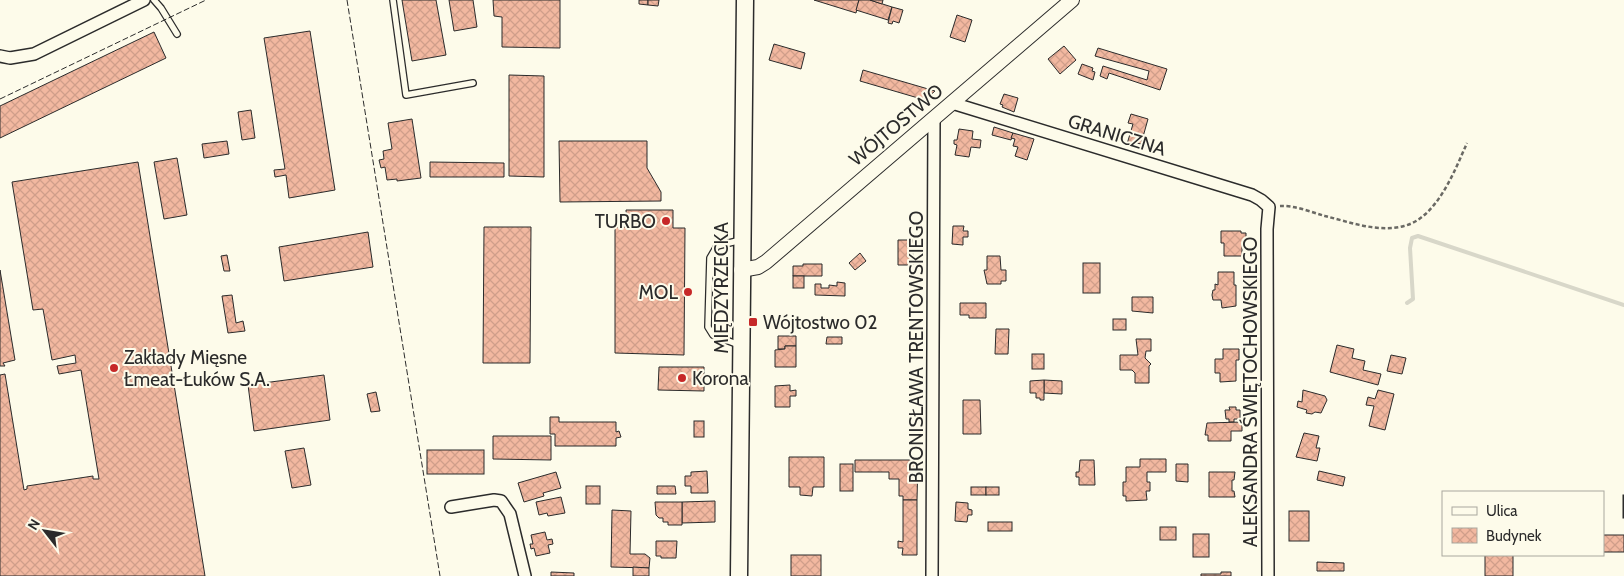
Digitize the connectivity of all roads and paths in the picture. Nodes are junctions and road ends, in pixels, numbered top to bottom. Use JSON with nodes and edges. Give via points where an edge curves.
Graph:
{"nodes":[{"id":1,"x":144,"y":0,"type":"edge"},
{"id":2,"x":154,"y":0,"type":"edge"},
{"id":3,"x":393,"y":0,"type":"edge"},
{"id":4,"x":745,"y":0,"type":"edge"},
{"id":5,"x":1072,"y":0,"type":"edge"},
{"id":6,"x":177,"y":34,"type":"dead end"},
{"id":7,"x":0,"y":56,"type":"edge"},
{"id":8,"x":473,"y":83,"type":"dead end"},
{"id":9,"x":952,"y":103,"type":"junction"},
{"id":10,"x":934,"y":118,"type":"junction"},
{"id":11,"x":1467,"y":143,"type":"dead end"},
{"id":12,"x":1269,"y":208,"type":"junction"},
{"id":13,"x":741,"y":240,"type":"junction"},
{"id":14,"x":741,"y":270,"type":"junction"},
{"id":15,"x":741,"y":346,"type":"junction"},
{"id":16,"x":452,"y":507,"type":"dead end"},
{"id":17,"x":525,"y":576,"type":"edge"},
{"id":18,"x":739,"y":576,"type":"edge"},
{"id":19,"x":932,"y":576,"type":"edge"},
{"id":20,"x":1268,"y":576,"type":"edge"}],
"edges":[{"from":1,"to":7,"type":"street","via":[[34,54],[10,58]]},
{"from":2,"to":6,"type":"lane"},
{"from":3,"to":8,"type":"lane","via":[[406,95]]},
{"from":4,"to":13,"type":"main road","name":"MIĘDZYRZECKA"},
{"from":5,"to":9,"type":"street","name":"WÓJTOSTWO"},
{"from":9,"to":10,"type":"street","name":"WÓJTOSTWO"},
{"from":9,"to":12,"type":"street","name":"GRANICZNA","via":[[1252,195]]},
{"from":10,"to":14,"type":"street","name":"WÓJTOSTWO","via":[[766,262]]},
{"from":10,"to":19,"type":"street","name":"BRONISŁAWA TRENTOWSKIEGO"},
{"from":11,"to":12,"type":"path","via":[[1436,202],[1421,217],[1405,226],[1365,225],[1283,205]]},
{"from":12,"to":20,"type":"street","name":"ALEKSANDRA ŚWIĘTOCHOWSKIEGO"},
{"from":13,"to":14,"type":"main road","name":"MIĘDZYRZECKA"},
{"from":13,"to":15,"type":"lane","via":[[717,246],[710,258],[708,327],[713,335]]},
{"from":14,"to":15,"type":"main road","name":"MIĘDZYRZECKA"},
{"from":15,"to":18,"type":"main road","name":"MIĘDZYRZECKA"},
{"from":16,"to":17,"type":"street","via":[[501,501],[510,514]]}]}
